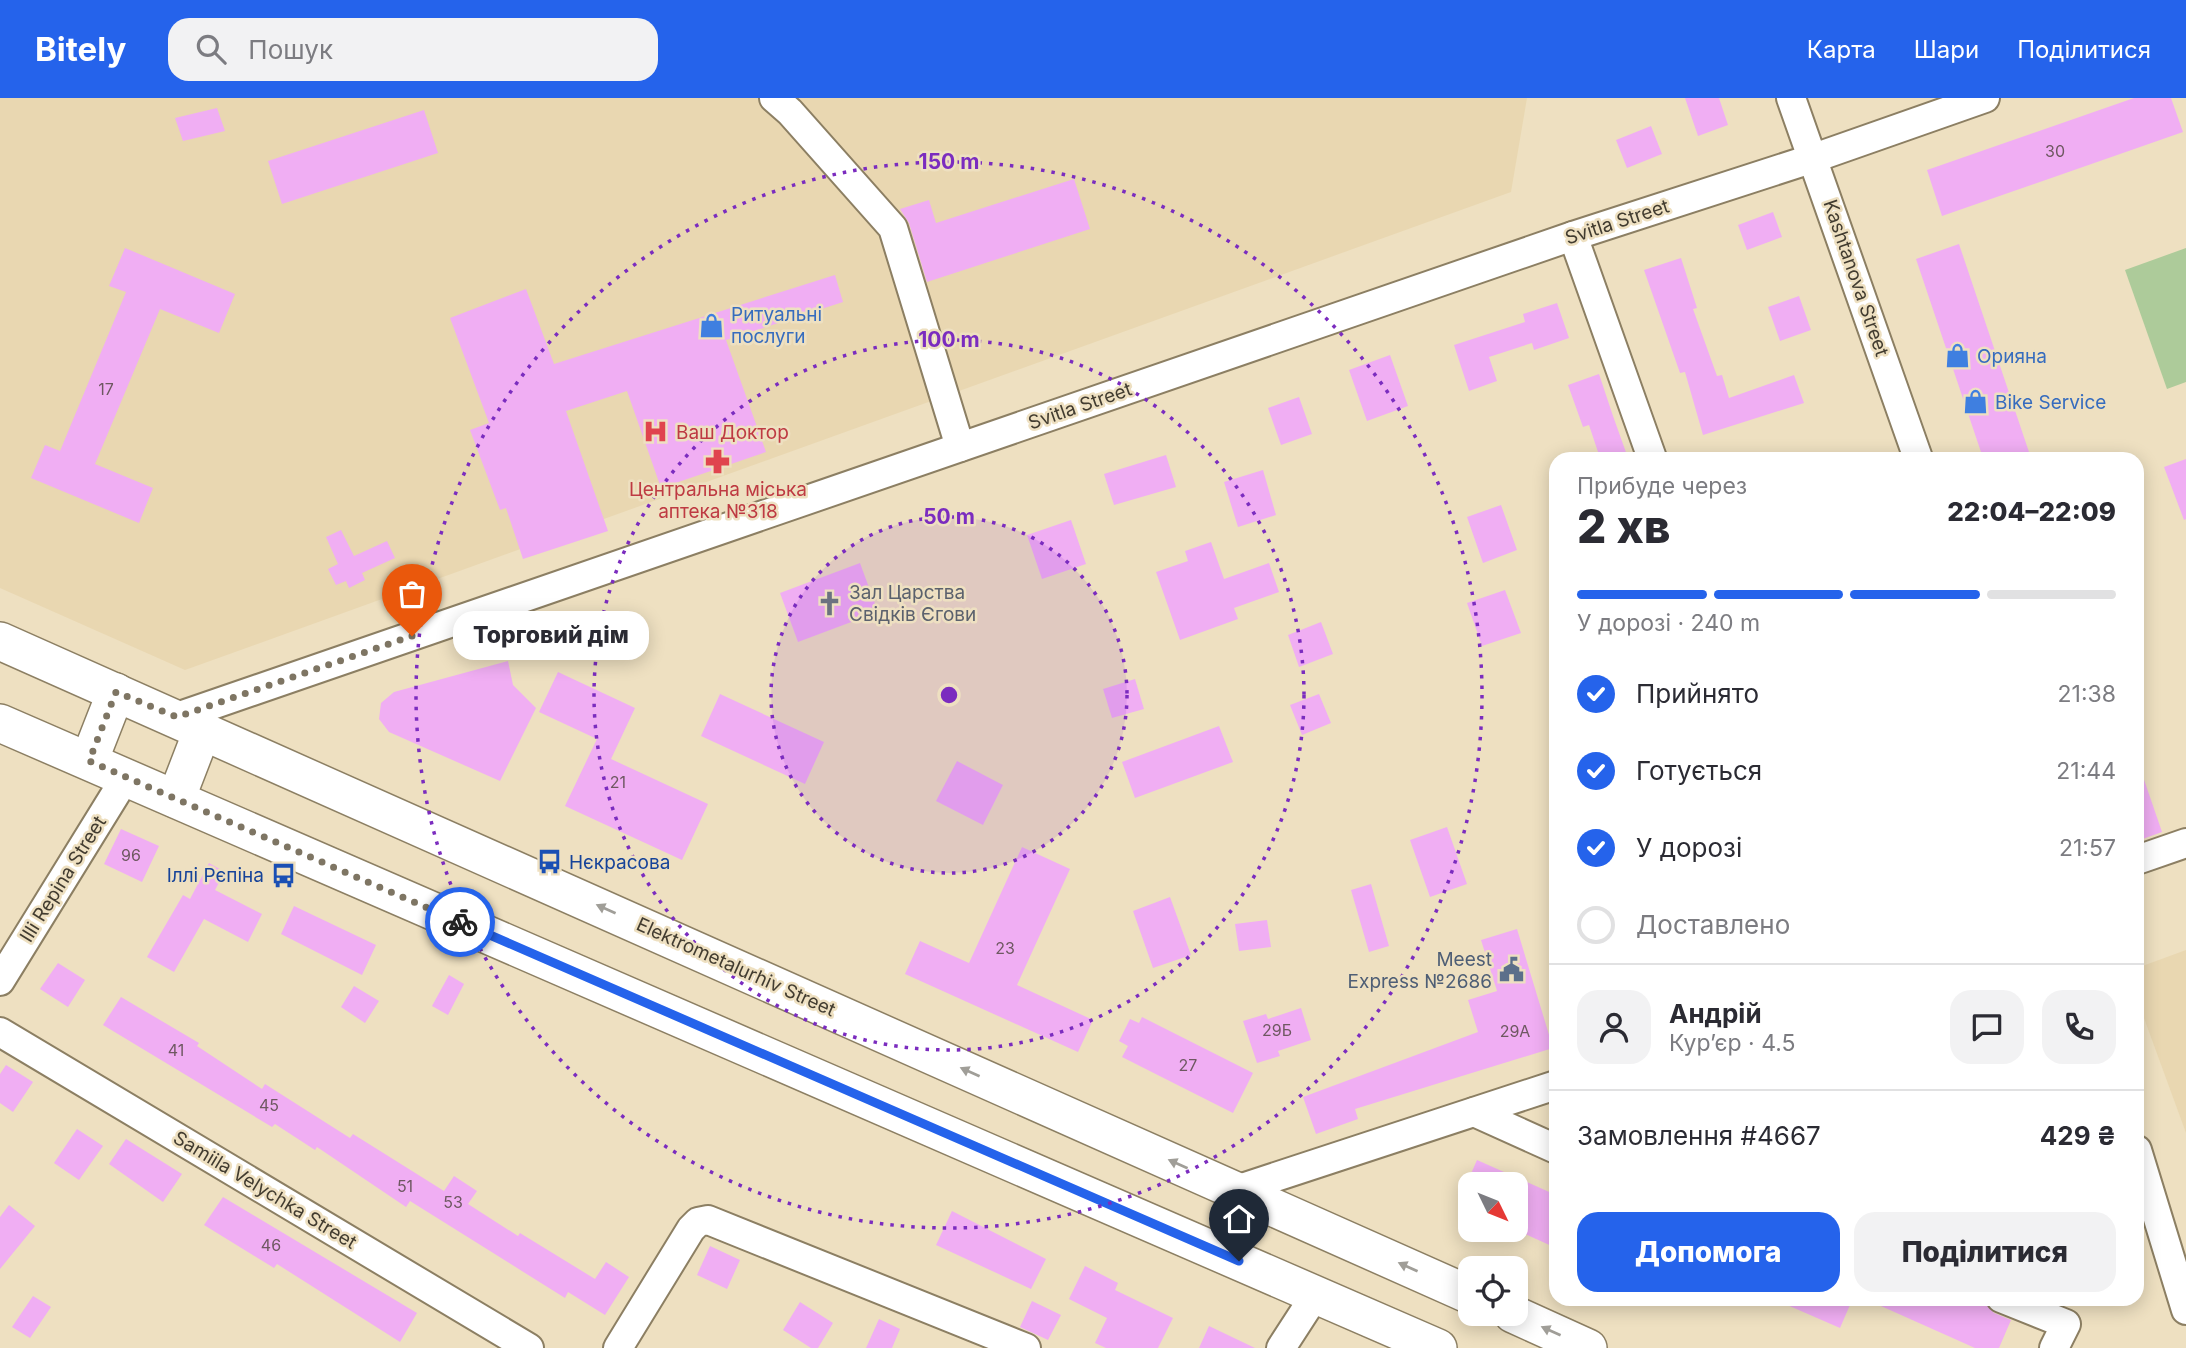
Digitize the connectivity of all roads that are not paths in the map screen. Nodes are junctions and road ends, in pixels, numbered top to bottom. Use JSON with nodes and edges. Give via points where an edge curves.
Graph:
{"nodes":[{"id":1,"x":774,"y":98,"type":"edge"},
{"id":2,"x":1791,"y":98,"type":"edge"},
{"id":3,"x":1985,"y":98,"type":"edge"},
{"id":4,"x":1814,"y":158,"type":"junction"},
{"id":5,"x":1573,"y":236,"type":"junction"},
{"id":6,"x":960,"y":447,"type":"junction"},
{"id":7,"x":1650,"y":452,"type":"edge"},
{"id":8,"x":1916,"y":452,"type":"edge"},
{"id":9,"x":0,"y":641,"type":"edge"},
{"id":10,"x":116,"y":692,"type":"junction"},
{"id":11,"x":0,"y":723,"type":"edge"},
{"id":12,"x":190,"y":723,"type":"junction"},
{"id":13,"x":89,"y":761,"type":"junction"},
{"id":14,"x":126,"y":777,"type":"junction"},
{"id":15,"x":176,"y":799,"type":"junction"},
{"id":16,"x":2186,"y":843,"type":"edge"},
{"id":17,"x":2144,"y":858,"type":"edge"},
{"id":18,"x":0,"y":981,"type":"edge"},
{"id":19,"x":0,"y":1032,"type":"edge"},
{"id":20,"x":1549,"y":1087,"type":"edge"},
{"id":21,"x":1474,"y":1112,"type":"junction"},
{"id":22,"x":1549,"y":1146,"type":"edge"},
{"id":23,"x":2144,"y":1173,"type":"edge"},
{"id":24,"x":1236,"y":1191,"type":"junction"},
{"id":25,"x":1458,"y":1290,"type":"edge"},
{"id":26,"x":1315,"y":1294,"type":"junction"},
{"id":27,"x":2021,"y":1306,"type":"edge"},
{"id":28,"x":2186,"y":1310,"type":"edge"},
{"id":29,"x":1528,"y":1321,"type":"edge"},
{"id":30,"x":529,"y":1348,"type":"edge"},
{"id":31,"x":618,"y":1348,"type":"edge"},
{"id":32,"x":1026,"y":1348,"type":"edge"},
{"id":33,"x":1281,"y":1348,"type":"edge"},
{"id":34,"x":1438,"y":1348,"type":"edge"},
{"id":35,"x":1588,"y":1348,"type":"edge"},
{"id":36,"x":2054,"y":1348,"type":"edge"}],
"edges":[{"from":1,"to":6,"type":"street","via":[[893,228]]},
{"from":2,"to":4,"type":"street","name":"Kashtanova Street"},
{"from":3,"to":4,"type":"street","name":"Svitla Street"},
{"from":4,"to":5,"type":"street","name":"Svitla Street"},
{"from":4,"to":8,"type":"street","name":"Kashtanova Street"},
{"from":5,"to":6,"type":"street","name":"Svitla Street"},
{"from":5,"to":7,"type":"street"},
{"from":6,"to":12,"type":"street","name":"Svitla Street"},
{"from":9,"to":10,"type":"main road","name":"Elektrometalurhiv Street"},
{"from":10,"to":12,"type":"main road","name":"Elektrometalurhiv Street"},
{"from":10,"to":13,"type":"main road"},
{"from":11,"to":13,"type":"main road"},
{"from":12,"to":15,"type":"main road"},
{"from":24,"to":12,"type":"main road","name":"Elektrometalurhiv Street","one_way":true},
{"from":13,"to":14,"type":"main road"},
{"from":14,"to":15,"type":"main road"},
{"from":14,"to":18,"type":"street","name":"Illi Repina Street"},
{"from":15,"to":26,"type":"main road"},
{"from":16,"to":17,"type":"street"},
{"from":19,"to":30,"type":"street","name":"Samiila Velychka Street"},
{"from":20,"to":21,"type":"street"},
{"from":21,"to":22,"type":"street"},
{"from":21,"to":24,"type":"street"},
{"from":23,"to":28,"type":"street"},
{"from":25,"to":24,"type":"main road","name":"Elektrometalurhiv Street","one_way":true},
{"from":26,"to":33,"type":"street"},
{"from":26,"to":34,"type":"main road"},
{"from":27,"to":36,"type":"street","via":[[2066,1324]]},
{"from":35,"to":29,"type":"main road","one_way":true},
{"from":31,"to":32,"type":"street","via":[[691,1229],[708,1220]]}]}
